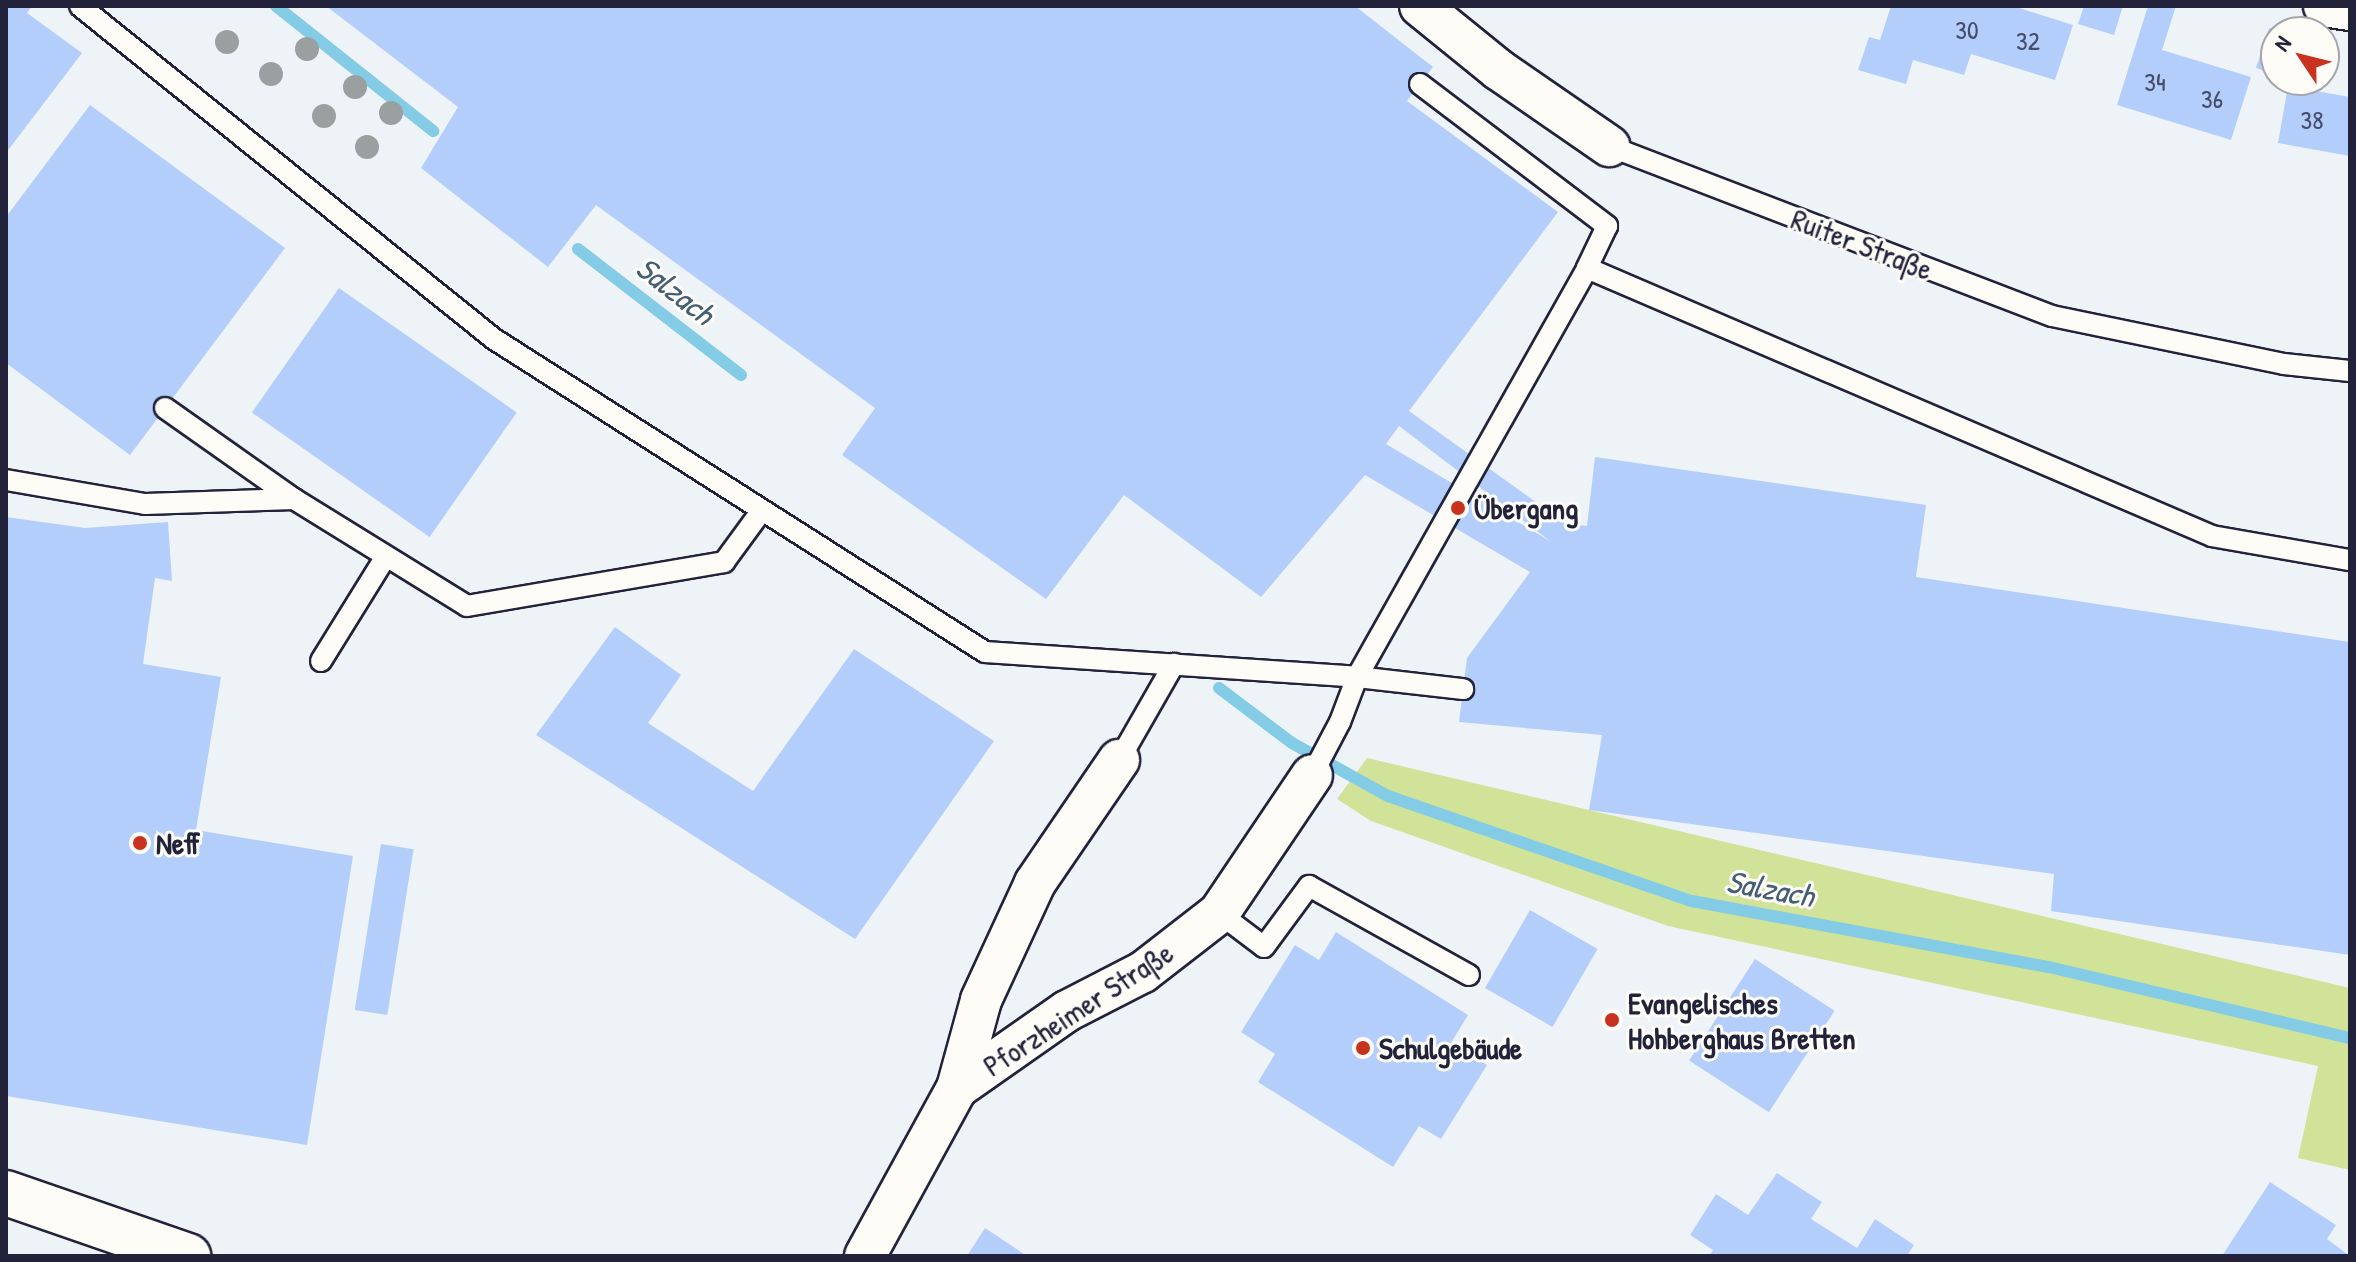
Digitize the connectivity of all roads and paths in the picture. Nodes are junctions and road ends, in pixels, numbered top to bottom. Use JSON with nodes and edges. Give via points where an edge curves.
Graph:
{"nodes":[{"id":1,"x":80,"y":6,"type":"edge"},
{"id":2,"x":1420,"y":6,"type":"edge"},
{"id":3,"x":2324,"y":6,"type":"edge"},
{"id":4,"x":2350,"y":10,"type":"edge"},
{"id":5,"x":1420,"y":84,"type":"dead end"},
{"id":6,"x":1609,"y":146,"type":"joint"},
{"id":7,"x":1587,"y":268,"type":"junction"},
{"id":8,"x":2350,"y":371,"type":"edge"},
{"id":9,"x":165,"y":408,"type":"dead end"},
{"id":10,"x":6,"y":480,"type":"edge"},
{"id":11,"x":294,"y":499,"type":"junction"},
{"id":12,"x":762,"y":510,"type":"junction"},
{"id":13,"x":386,"y":556,"type":"junction"},
{"id":14,"x":2350,"y":560,"type":"edge"},
{"id":15,"x":321,"y":661,"type":"dead end"},
{"id":16,"x":1174,"y":664,"type":"junction"},
{"id":17,"x":1357,"y":677,"type":"junction"},
{"id":18,"x":1463,"y":689,"type":"dead end"},
{"id":19,"x":1119,"y":760,"type":"joint"},
{"id":20,"x":1312,"y":775,"type":"joint"},
{"id":21,"x":1219,"y":913,"type":"junction"},
{"id":22,"x":1469,"y":975,"type":"dead end"},
{"id":23,"x":957,"y":1088,"type":"junction"},
{"id":24,"x":6,"y":1193,"type":"edge"},
{"id":25,"x":188,"y":1256,"type":"edge"},
{"id":26,"x":865,"y":1256,"type":"edge"}],
"edges":[{"from":1,"to":12,"type":"lane","via":[[494,339]]},
{"from":2,"to":6,"type":"street","name":"Ruiter Straße","via":[[1499,70]]},
{"from":3,"to":4,"type":"street"},
{"from":5,"to":7,"type":"lane","via":[[1607,226]]},
{"from":6,"to":8,"type":"lane","name":"Ruiter Straße","via":[[2052,316],[2284,364]]},
{"from":7,"to":14,"type":"lane","via":[[2212,536]]},
{"from":7,"to":17,"type":"lane"},
{"from":9,"to":11,"type":"lane"},
{"from":10,"to":11,"type":"lane","via":[[145,504]]},
{"from":11,"to":13,"type":"lane"},
{"from":12,"to":13,"type":"lane","via":[[724,562],[467,606]]},
{"from":12,"to":16,"type":"lane","via":[[985,652]]},
{"from":13,"to":15,"type":"lane"},
{"from":16,"to":17,"type":"lane"},
{"from":16,"to":19,"type":"lane"},
{"from":17,"to":18,"type":"lane"},
{"from":17,"to":20,"type":"lane"},
{"from":19,"to":23,"type":"street","via":[[1035,883],[981,1000]]},
{"from":20,"to":21,"type":"street","name":"Pforzheimer Straße"},
{"from":21,"to":22,"type":"lane","via":[[1264,947],[1309,886]]},
{"from":21,"to":23,"type":"street","name":"Pforzheimer Straße","via":[[1143,972],[1067,1011]]},
{"from":23,"to":26,"type":"street","name":"Pforzheimer Straße"},
{"from":24,"to":25,"type":"main road"}]}
